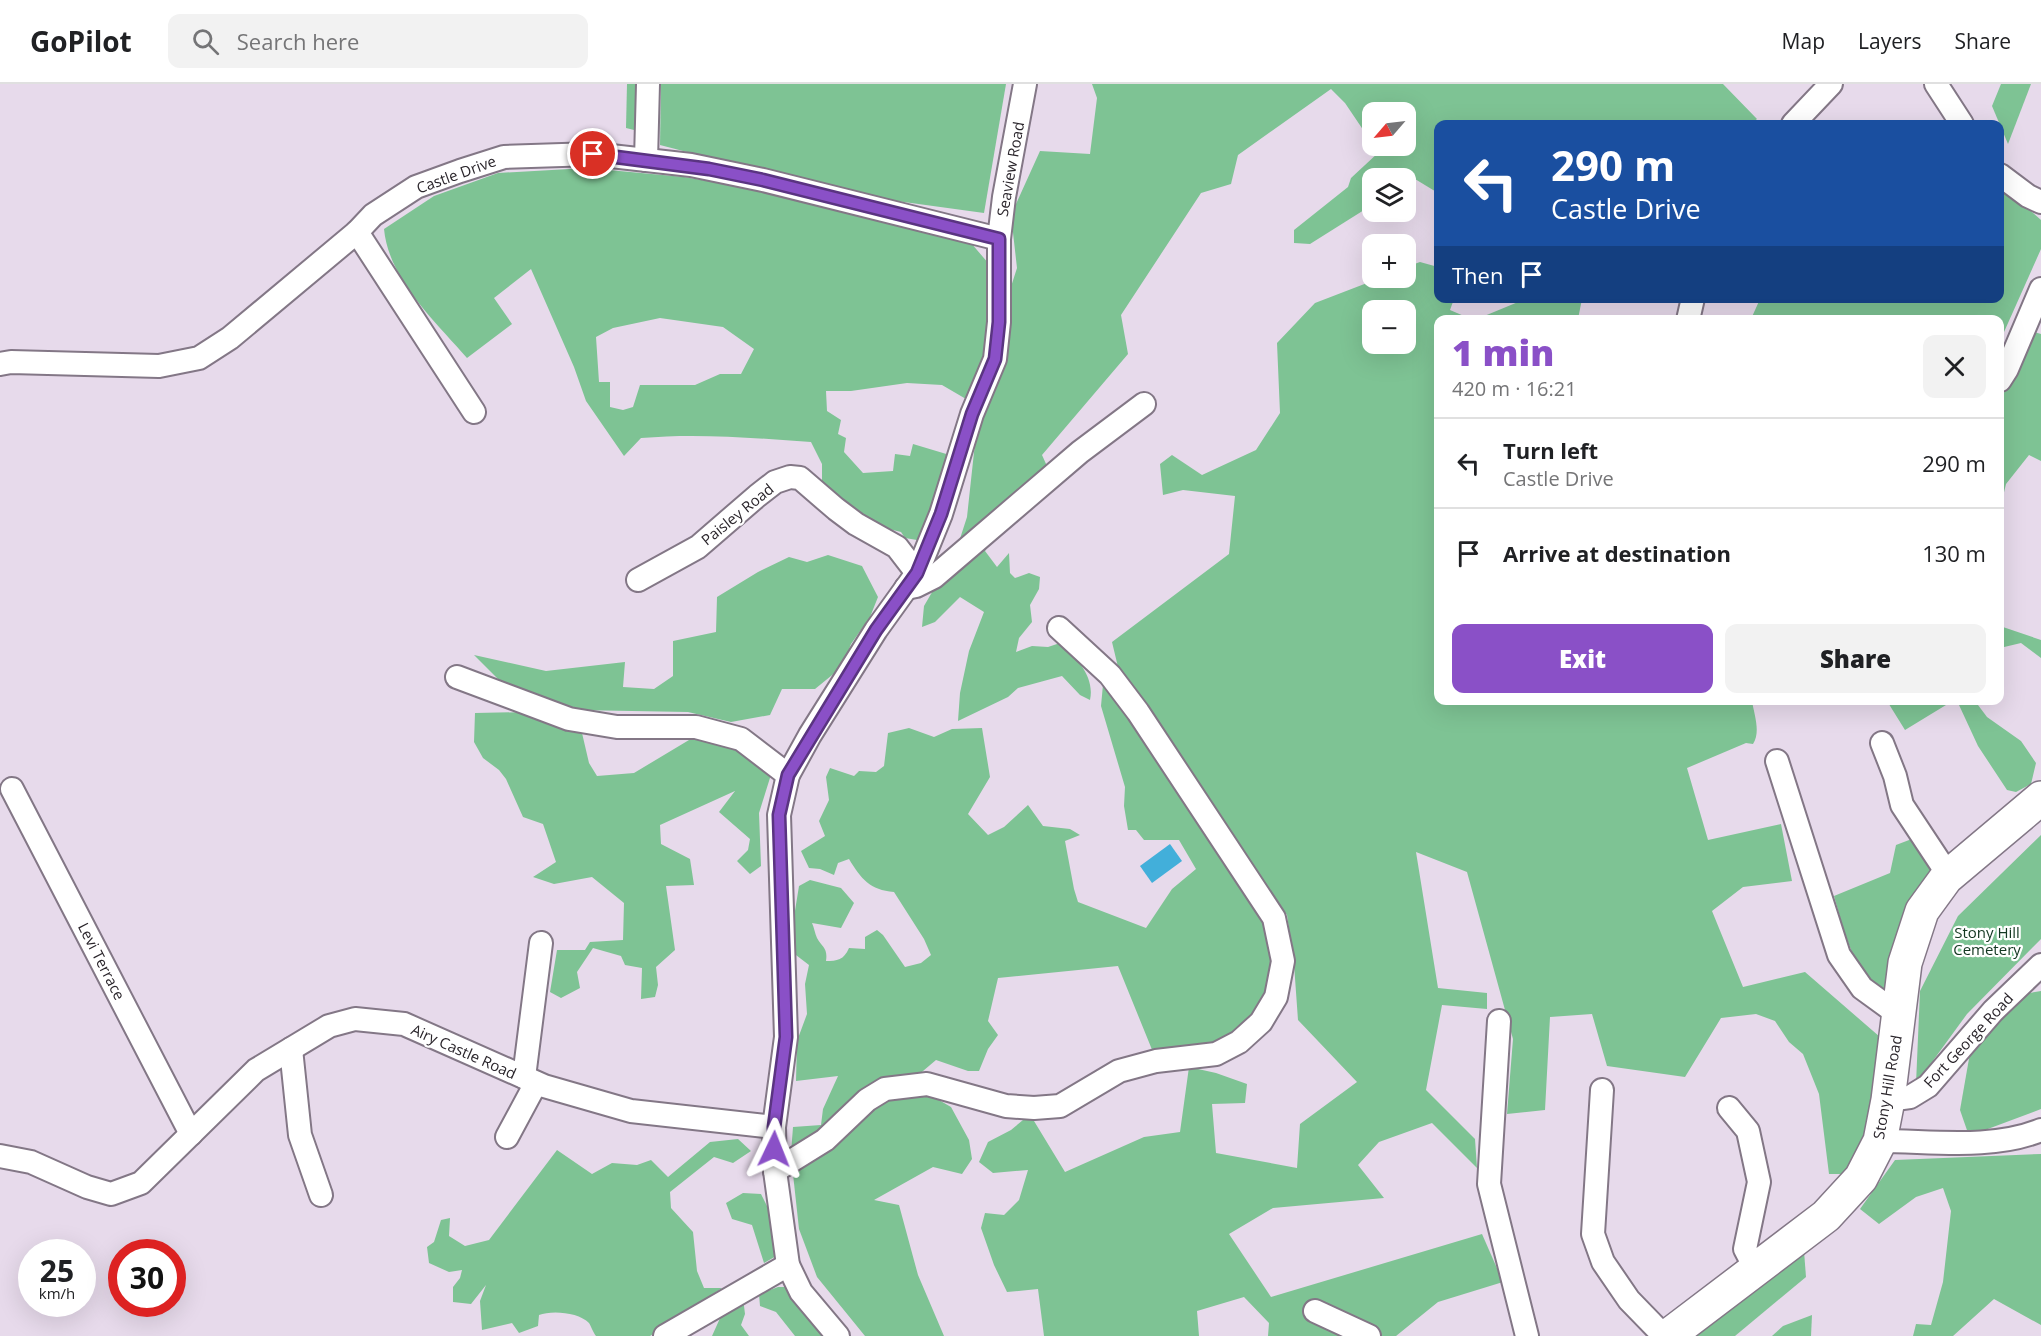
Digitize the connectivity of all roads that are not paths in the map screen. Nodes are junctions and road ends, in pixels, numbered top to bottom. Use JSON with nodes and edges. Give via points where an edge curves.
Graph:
{"nodes":[{"id":1,"x":648,"y":84,"type":"edge"},
{"id":2,"x":1025,"y":84,"type":"edge"},
{"id":3,"x":1831,"y":84,"type":"edge"},
{"id":4,"x":1936,"y":84,"type":"edge"},
{"id":5,"x":1797,"y":120,"type":"edge"},
{"id":6,"x":1959,"y":120,"type":"edge"},
{"id":7,"x":646,"y":160,"type":"junction"},
{"id":8,"x":2004,"y":178,"type":"edge"},
{"id":9,"x":2041,"y":202,"type":"edge"},
{"id":10,"x":357,"y":232,"type":"junction"},
{"id":11,"x":999,"y":239,"type":"junction"},
{"id":12,"x":2041,"y":289,"type":"edge"},
{"id":13,"x":0,"y":364,"type":"edge"},
{"id":14,"x":2004,"y":374,"type":"edge"},
{"id":15,"x":1144,"y":404,"type":"dead end"},
{"id":16,"x":474,"y":412,"type":"dead end"},
{"id":17,"x":638,"y":580,"type":"dead end"},
{"id":18,"x":912,"y":580,"type":"junction"},
{"id":19,"x":1059,"y":628,"type":"dead end"},
{"id":20,"x":457,"y":676,"type":"dead end"},
{"id":21,"x":1882,"y":743,"type":"dead end"},
{"id":22,"x":1777,"y":760,"type":"dead end"},
{"id":23,"x":788,"y":775,"type":"junction"},
{"id":24,"x":12,"y":789,"type":"dead end"},
{"id":25,"x":2041,"y":798,"type":"edge"},
{"id":26,"x":1949,"y":876,"type":"junction"},
{"id":27,"x":541,"y":943,"type":"dead end"},
{"id":28,"x":2041,"y":966,"type":"edge"},
{"id":29,"x":1899,"y":1015,"type":"junction"},
{"id":30,"x":1499,"y":1021,"type":"dead end"},
{"id":31,"x":291,"y":1049,"type":"junction"},
{"id":32,"x":530,"y":1080,"type":"junction"},
{"id":33,"x":1602,"y":1090,"type":"dead end"},
{"id":34,"x":1888,"y":1100,"type":"junction"},
{"id":35,"x":1730,"y":1108,"type":"dead end"},
{"id":36,"x":774,"y":1127,"type":"junction"},
{"id":37,"x":2041,"y":1130,"type":"edge"},
{"id":38,"x":191,"y":1134,"type":"junction"},
{"id":39,"x":507,"y":1137,"type":"dead end"},
{"id":40,"x":1880,"y":1141,"type":"junction"},
{"id":41,"x":0,"y":1156,"type":"edge"},
{"id":42,"x":775,"y":1171,"type":"junction"},
{"id":43,"x":321,"y":1195,"type":"dead end"},
{"id":44,"x":788,"y":1265,"type":"junction"},
{"id":45,"x":1756,"y":1270,"type":"junction"},
{"id":46,"x":1315,"y":1311,"type":"dead end"},
{"id":47,"x":665,"y":1336,"type":"edge"},
{"id":48,"x":838,"y":1336,"type":"edge"},
{"id":49,"x":1370,"y":1336,"type":"edge"},
{"id":50,"x":1527,"y":1336,"type":"edge"},
{"id":51,"x":1666,"y":1336,"type":"edge"}],
"edges":[{"from":1,"to":7,"type":"street"},
{"from":2,"to":11,"type":"street","name":"Seaview Road"},
{"from":3,"to":5,"type":"street"},
{"from":4,"to":6,"type":"street"},
{"from":7,"to":10,"type":"street","name":"Castle Drive","via":[[593,154],[504,158],[416,187],[373,215]]},
{"from":7,"to":11,"type":"street","name":"Castle Drive","via":[[763,180]]},
{"from":8,"to":9,"type":"street"},
{"from":10,"to":13,"type":"street","name":"Castle Drive","via":[[230,338],[199,357],[159,366]]},
{"from":10,"to":16,"type":"street"},
{"from":11,"to":18,"type":"street","name":"Seaview Road","via":[[995,359],[972,414],[941,514]]},
{"from":12,"to":14,"type":"street"},
{"from":15,"to":18,"type":"street","via":[[1080,452],[934,577],[916,586]]},
{"from":17,"to":18,"type":"street","name":"Paisley Road","via":[[698,547],[775,482],[790,477],[800,478],[842,514],[897,548]]},
{"from":18,"to":23,"type":"street","name":"Seaview Road","via":[[876,630]]},
{"from":19,"to":42,"type":"street","via":[[1110,675],[1138,712],[1274,918],[1283,961],[1276,997],[1261,1022],[1239,1042],[1216,1054],[1156,1061],[1119,1071],[1060,1107],[1006,1106],[927,1084],[885,1089],[867,1100],[825,1140]]},
{"from":20,"to":23,"type":"street","via":[[569,719],[617,727],[696,727],[741,739]]},
{"from":21,"to":26,"type":"street","via":[[1902,805]]},
{"from":22,"to":29,"type":"street","via":[[1839,955],[1862,988]]},
{"from":23,"to":36,"type":"street","name":"Seaview Road","via":[[779,815],[786,1037]]},
{"from":24,"to":38,"type":"street","name":"Levi Terrace"},
{"from":25,"to":26,"type":"main road","name":"Stony Hill Road"},
{"from":26,"to":29,"type":"main road","name":"Stony Hill Road","via":[[1922,911],[1905,963]]},
{"from":27,"to":32,"type":"street"},
{"from":28,"to":34,"type":"street","name":"Fort George Road","via":[[1993,1011],[1928,1086],[1910,1097]]},
{"from":29,"to":34,"type":"main road","name":"Stony Hill Road"},
{"from":30,"to":50,"type":"street","via":[[1489,1184]]},
{"from":31,"to":32,"type":"street","name":"Airy Castle Road","via":[[328,1026],[355,1019],[404,1024]]},
{"from":31,"to":38,"type":"street","name":"Airy Castle Road","via":[[256,1070]]},
{"from":31,"to":43,"type":"street","via":[[300,1135]]},
{"from":32,"to":36,"type":"street","name":"Airy Castle Road","via":[[631,1111]]},
{"from":32,"to":39,"type":"street"},
{"from":33,"to":51,"type":"street","via":[[1593,1234],[1603,1262],[1629,1300]]},
{"from":34,"to":40,"type":"main road","name":"Stony Hill Road"},
{"from":35,"to":45,"type":"street","via":[[1748,1131],[1759,1182],[1745,1250]]},
{"from":36,"to":42,"type":"street","name":"Seaview Road"},
{"from":37,"to":40,"type":"street","via":[[1983,1142]]},
{"from":38,"to":41,"type":"street","name":"Airy Castle Road","via":[[141,1183],[111,1194],[31,1162]]},
{"from":40,"to":45,"type":"main road","name":"Stony Hill Road","via":[[1861,1178],[1826,1215]]},
{"from":42,"to":44,"type":"street","name":"Seaview Road"},
{"from":44,"to":47,"type":"street"},
{"from":44,"to":48,"type":"street","name":"Seaview Road","via":[[801,1292]]},
{"from":45,"to":51,"type":"main road","name":"Stony Hill Road"},
{"from":46,"to":49,"type":"street"}]}
